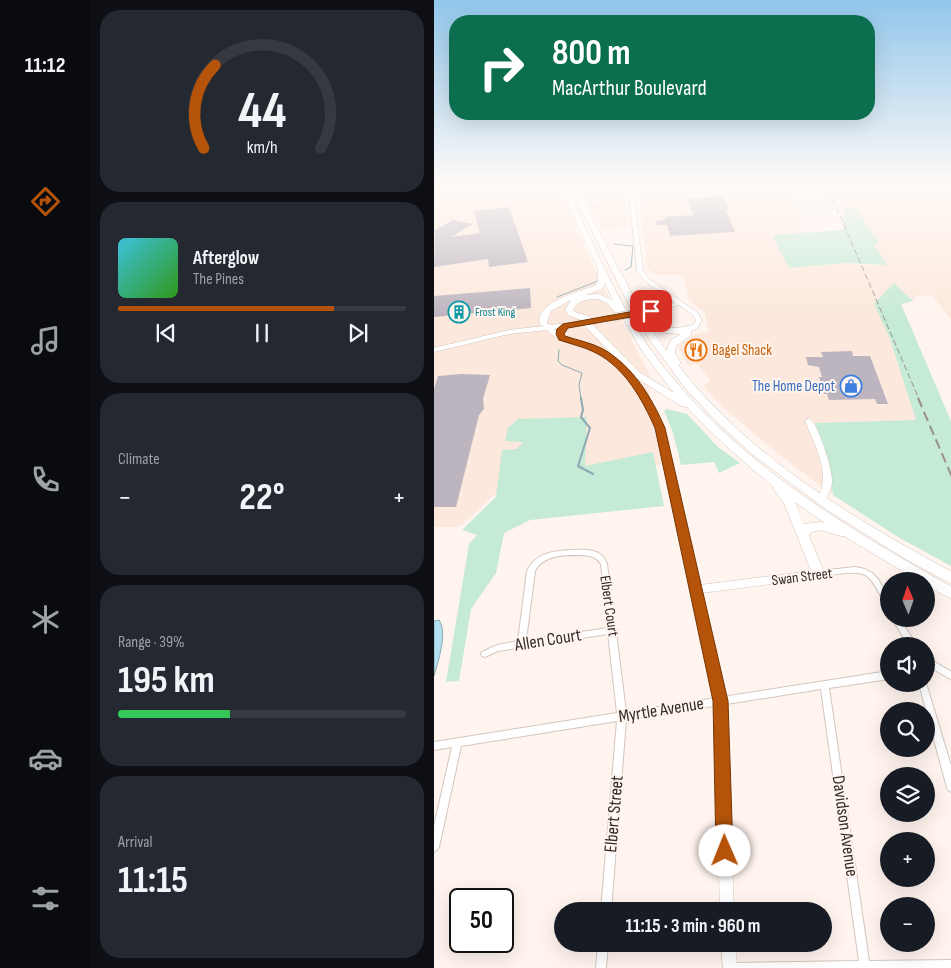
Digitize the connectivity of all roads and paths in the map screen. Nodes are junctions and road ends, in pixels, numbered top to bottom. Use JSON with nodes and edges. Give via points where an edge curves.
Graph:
{"nodes":[{"id":1,"x":583,"y":228,"type":"edge"},
{"id":2,"x":594,"y":228,"type":"edge"},
{"id":3,"x":635,"y":228,"type":"edge"},
{"id":4,"x":602,"y":266,"type":"junction"},
{"id":5,"x":626,"y":291,"type":"junction"},
{"id":6,"x":665,"y":293,"type":"junction"},
{"id":7,"x":679,"y":302,"type":"junction"},
{"id":8,"x":662,"y":308,"type":"junction"},
{"id":9,"x":694,"y":313,"type":"junction"},
{"id":10,"x":587,"y":321,"type":"junction"},
{"id":11,"x":566,"y":325,"type":"junction"},
{"id":12,"x":632,"y":325,"type":"junction"},
{"id":13,"x":545,"y":326,"type":"junction"},
{"id":14,"x":695,"y":327,"type":"junction"},
{"id":15,"x":562,"y":338,"type":"junction"},
{"id":16,"x":434,"y":344,"type":"edge"},
{"id":17,"x":588,"y":347,"type":"junction"},
{"id":18,"x":434,"y":350,"type":"edge"},
{"id":19,"x":676,"y":370,"type":"junction"},
{"id":20,"x":699,"y":413,"type":"junction"},
{"id":21,"x":808,"y":421,"type":"dead end"},
{"id":22,"x":768,"y":476,"type":"junction"},
{"id":23,"x":821,"y":500,"type":"junction"},
{"id":24,"x":804,"y":534,"type":"junction"},
{"id":25,"x":860,"y":540,"type":"junction"},
{"id":26,"x":819,"y":574,"type":"junction"},
{"id":27,"x":951,"y":579,"type":"edge"},
{"id":28,"x":880,"y":586,"type":"edge"},
{"id":29,"x":696,"y":590,"type":"junction"},
{"id":30,"x":951,"y":594,"type":"edge"},
{"id":31,"x":613,"y":630,"type":"junction"},
{"id":32,"x":522,"y":643,"type":"junction"},
{"id":33,"x":485,"y":654,"type":"dead end"},
{"id":34,"x":936,"y":667,"type":"edge"},
{"id":35,"x":880,"y":676,"type":"edge"},
{"id":36,"x":951,"y":677,"type":"edge"},
{"id":37,"x":824,"y":685,"type":"junction"},
{"id":38,"x":925,"y":692,"type":"edge"},
{"id":39,"x":720,"y":701,"type":"junction"},
{"id":40,"x":622,"y":717,"type":"junction"},
{"id":41,"x":457,"y":743,"type":"junction"},
{"id":42,"x":434,"y":746,"type":"edge"},
{"id":43,"x":951,"y":788,"type":"edge"},
{"id":44,"x":434,"y":847,"type":"edge"},
{"id":45,"x":607,"y":902,"type":"edge"},
{"id":46,"x":727,"y":902,"type":"edge"},
{"id":47,"x":602,"y":952,"type":"edge"},
{"id":48,"x":729,"y":952,"type":"edge"},
{"id":49,"x":951,"y":965,"type":"edge"},
{"id":50,"x":865,"y":966,"type":"edge"},
{"id":51,"x":601,"y":968,"type":"edge"},
{"id":52,"x":730,"y":968,"type":"edge"}],
"edges":[{"from":1,"to":4,"type":"highway"},
{"from":2,"to":5,"type":"highway"},
{"from":3,"to":6,"type":"main road","via":[[639,269],[645,278]]},
{"from":4,"to":12,"type":"highway"},
{"from":4,"to":13,"type":"highway","via":[[599,286],[550,306],[544,314]]},
{"from":5,"to":14,"type":"highway","via":[[647,320],[659,329],[677,332]]},
{"from":5,"to":19,"type":"highway","via":[[654,340]]},
{"from":6,"to":7,"type":"main road"},
{"from":6,"to":8,"type":"main road"},
{"from":7,"to":8,"type":"main road"},
{"from":7,"to":9,"type":"main road"},
{"from":8,"to":9,"type":"main road"},
{"from":8,"to":10,"type":"main road","bridge":true},
{"from":9,"to":14,"type":"main road","via":[[699,320]]},
{"from":10,"to":11,"type":"main road"},
{"from":10,"to":12,"type":"highway","via":[[572,314],[570,305],[584,298],[600,297],[613,302]]},
{"from":10,"to":13,"type":"main road"},
{"from":10,"to":20,"type":"highway","via":[[636,374]]},
{"from":11,"to":13,"type":"main road"},
{"from":11,"to":15,"type":"main road","via":[[560,331]]},
{"from":12,"to":20,"type":"highway","via":[[659,367]]},
{"from":13,"to":15,"type":"main road"},
{"from":13,"to":16,"type":"main road","via":[[499,328]]},
{"from":13,"to":17,"type":"main road","via":[[545,333],[556,340]]},
{"from":13,"to":18,"type":"main road","via":[[504,332]]},
{"from":14,"to":19,"type":"highway","via":[[672,345],[670,354],[679,367]]},
{"from":15,"to":17,"type":"main road"},
{"from":17,"to":29,"type":"main road","via":[[606,354],[622,368],[650,404],[657,420]]},
{"from":19,"to":23,"type":"highway","via":[[729,426]]},
{"from":20,"to":22,"type":"highway"},
{"from":21,"to":23,"type":"main road","via":[[828,474],[828,486]]},
{"from":22,"to":24,"type":"highway","via":[[789,502]]},
{"from":22,"to":25,"type":"highway"},
{"from":23,"to":27,"type":"highway"},
{"from":24,"to":25,"type":"highway","via":[[807,528],[816,526]]},
{"from":24,"to":26,"type":"highway"},
{"from":25,"to":30,"type":"highway"},
{"from":26,"to":28,"type":"street","name":"Swan Street","via":[[855,570],[867,573]]},
{"from":26,"to":29,"type":"main road","name":"Swan Street"},
{"from":29,"to":39,"type":"main road"},
{"from":31,"to":32,"type":"street","name":"Allen Court"},
{"from":31,"to":32,"type":"street","name":"Elbert Court","via":[[604,564],[600,557],[586,551],[549,555],[536,562],[531,571]]},
{"from":31,"to":40,"type":"street","name":"Elbert Court"},
{"from":32,"to":33,"type":"street","name":"Allen Court"},
{"from":34,"to":36,"type":"street"},
{"from":35,"to":37,"type":"street","name":"Myrtle Avenue"},
{"from":37,"to":39,"type":"street","name":"Myrtle Avenue"},
{"from":37,"to":50,"type":"street","name":"Davidson Avenue"},
{"from":38,"to":43,"type":"street"},
{"from":39,"to":40,"type":"street","name":"Myrtle Avenue"},
{"from":39,"to":46,"type":"main road"},
{"from":40,"to":41,"type":"street","name":"Myrtle Avenue"},
{"from":40,"to":45,"type":"street","name":"Elbert Street"},
{"from":41,"to":42,"type":"street","name":"Myrtle Avenue"},
{"from":41,"to":44,"type":"street"},
{"from":47,"to":51,"type":"street"},
{"from":48,"to":52,"type":"main road"},
{"from":49,"to":50,"type":"street"},
{"from":50,"to":52,"type":"street"}]}
